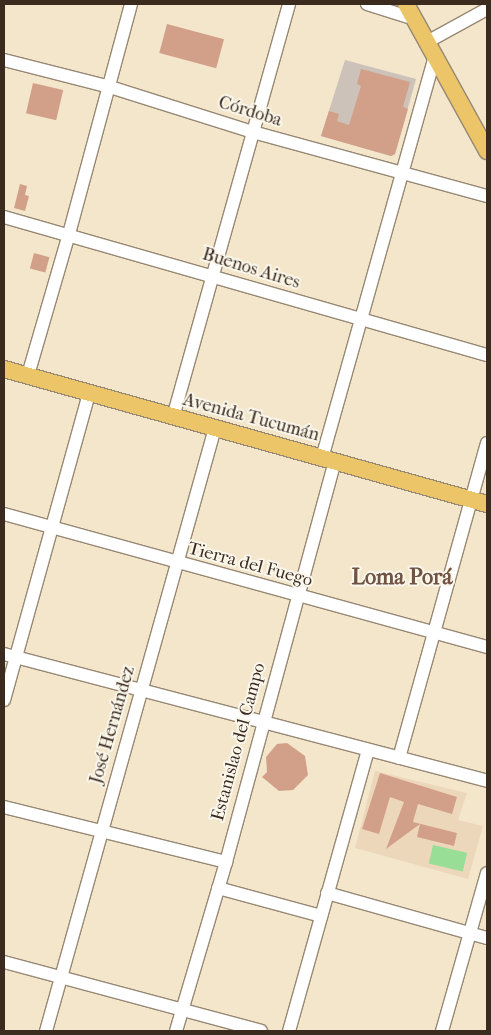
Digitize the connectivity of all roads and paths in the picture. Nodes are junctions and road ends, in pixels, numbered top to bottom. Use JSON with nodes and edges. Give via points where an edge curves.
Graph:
{"nodes":[{"id":1,"x":131,"y":4,"type":"edge"},
{"id":2,"x":288,"y":4,"type":"edge"},
{"id":3,"x":366,"y":4,"type":"edge"},
{"id":4,"x":406,"y":4,"type":"edge"},
{"id":5,"x":487,"y":8,"type":"edge"},
{"id":6,"x":415,"y":19,"type":"junction"},
{"id":7,"x":431,"y":48,"type":"junction"},
{"id":8,"x":4,"y":60,"type":"edge"},
{"id":9,"x":110,"y":87,"type":"junction"},
{"id":10,"x":253,"y":132,"type":"junction"},
{"id":11,"x":487,"y":151,"type":"edge"},
{"id":12,"x":402,"y":173,"type":"junction"},
{"id":13,"x":487,"y":196,"type":"edge"},
{"id":14,"x":4,"y":217,"type":"edge"},
{"id":15,"x":69,"y":234,"type":"junction"},
{"id":16,"x":214,"y":275,"type":"junction"},
{"id":17,"x":361,"y":320,"type":"junction"},
{"id":18,"x":487,"y":355,"type":"edge"},
{"id":19,"x":4,"y":369,"type":"edge"},
{"id":20,"x":28,"y":375,"type":"junction"},
{"id":21,"x":89,"y":394,"type":"junction"},
{"id":22,"x":173,"y":417,"type":"junction"},
{"id":23,"x":214,"y":428,"type":"junction"},
{"id":24,"x":487,"y":443,"type":"edge"},
{"id":25,"x":329,"y":460,"type":"junction"},
{"id":26,"x":479,"y":502,"type":"edge"},
{"id":27,"x":4,"y":514,"type":"edge"},
{"id":28,"x":51,"y":528,"type":"junction"},
{"id":29,"x":177,"y":563,"type":"junction"},
{"id":30,"x":298,"y":596,"type":"junction"},
{"id":31,"x":434,"y":634,"type":"junction"},
{"id":32,"x":487,"y":647,"type":"edge"},
{"id":33,"x":9,"y":655,"type":"edge"},
{"id":34,"x":141,"y":690,"type":"junction"},
{"id":35,"x":4,"y":700,"type":"edge"},
{"id":36,"x":262,"y":722,"type":"junction"},
{"id":37,"x":368,"y":750,"type":"junction"},
{"id":38,"x":399,"y":758,"type":"junction"},
{"id":39,"x":487,"y":781,"type":"edge"},
{"id":40,"x":4,"y":806,"type":"edge"},
{"id":41,"x":101,"y":830,"type":"junction"},
{"id":42,"x":226,"y":862,"type":"junction"},
{"id":43,"x":487,"y":872,"type":"edge"},
{"id":44,"x":218,"y":888,"type":"junction"},
{"id":45,"x":327,"y":893,"type":"junction"},
{"id":46,"x":321,"y":916,"type":"junction"},
{"id":47,"x":470,"y":933,"type":"junction"},
{"id":48,"x":487,"y":938,"type":"edge"},
{"id":49,"x":4,"y":962,"type":"edge"},
{"id":50,"x":61,"y":978,"type":"junction"},
{"id":51,"x":183,"y":1009,"type":"junction"},
{"id":52,"x":46,"y":1031,"type":"edge"},
{"id":53,"x":176,"y":1031,"type":"edge"},
{"id":54,"x":261,"y":1031,"type":"edge"},
{"id":55,"x":289,"y":1031,"type":"edge"},
{"id":56,"x":442,"y":1031,"type":"edge"}],
"edges":[{"from":1,"to":9,"type":"street"},
{"from":2,"to":10,"type":"street"},
{"from":3,"to":6,"type":"street"},
{"from":4,"to":6,"type":"main road"},
{"from":5,"to":7,"type":"street"},
{"from":6,"to":7,"type":"main road"},
{"from":7,"to":11,"type":"main road"},
{"from":7,"to":12,"type":"street","name":"Estanislao del Campo"},
{"from":8,"to":9,"type":"street","name":"Córdoba"},
{"from":9,"to":10,"type":"street","name":"Córdoba"},
{"from":9,"to":15,"type":"street"},
{"from":10,"to":12,"type":"street","name":"Córdoba"},
{"from":10,"to":16,"type":"street"},
{"from":12,"to":13,"type":"street","name":"Córdoba"},
{"from":12,"to":17,"type":"street","name":"Estanislao del Campo"},
{"from":14,"to":15,"type":"street","name":"Buenos Aires"},
{"from":15,"to":16,"type":"street","name":"Buenos Aires"},
{"from":15,"to":20,"type":"street"},
{"from":16,"to":17,"type":"street","name":"Buenos Aires"},
{"from":16,"to":22,"type":"street"},
{"from":17,"to":18,"type":"street","name":"Buenos Aires"},
{"from":17,"to":25,"type":"street","name":"Estanislao del Campo"},
{"from":19,"to":20,"type":"main road","name":"Avenida Tucumán"},
{"from":20,"to":21,"type":"main road","name":"Avenida Tucumán"},
{"from":21,"to":22,"type":"main road","name":"Avenida Tucumán"},
{"from":21,"to":28,"type":"street"},
{"from":22,"to":23,"type":"main road","name":"Avenida Tucumán"},
{"from":23,"to":25,"type":"main road","name":"Avenida Tucumán"},
{"from":23,"to":29,"type":"street","name":"José Hernández"},
{"from":24,"to":26,"type":"street"},
{"from":25,"to":26,"type":"main road","name":"Avenida Tucumán"},
{"from":25,"to":30,"type":"street","name":"Estanislao del Campo"},
{"from":26,"to":31,"type":"street"},
{"from":27,"to":28,"type":"street","name":"Tierra del Fuego"},
{"from":28,"to":29,"type":"street","name":"Tierra del Fuego"},
{"from":28,"to":33,"type":"street"},
{"from":29,"to":30,"type":"street","name":"Tierra del Fuego"},
{"from":29,"to":34,"type":"street","name":"José Hernández"},
{"from":30,"to":31,"type":"street","name":"Tierra del Fuego"},
{"from":30,"to":36,"type":"street","name":"Estanislao del Campo"},
{"from":31,"to":32,"type":"street","name":"Tierra del Fuego"},
{"from":31,"to":38,"type":"street"},
{"from":33,"to":34,"type":"street"},
{"from":33,"to":35,"type":"street"},
{"from":34,"to":36,"type":"street"},
{"from":34,"to":41,"type":"street","name":"José Hernández"},
{"from":36,"to":37,"type":"street"},
{"from":36,"to":42,"type":"street","name":"Estanislao del Campo"},
{"from":37,"to":38,"type":"street"},
{"from":37,"to":45,"type":"street"},
{"from":38,"to":39,"type":"street"},
{"from":40,"to":41,"type":"street"},
{"from":41,"to":42,"type":"street"},
{"from":41,"to":50,"type":"street","name":"José Hernández"},
{"from":42,"to":44,"type":"street","name":"Estanislao del Campo"},
{"from":43,"to":47,"type":"street"},
{"from":44,"to":46,"type":"street"},
{"from":44,"to":51,"type":"street","name":"Estanislao del Campo"},
{"from":45,"to":46,"type":"street"},
{"from":45,"to":47,"type":"street"},
{"from":46,"to":55,"type":"street"},
{"from":47,"to":48,"type":"street"},
{"from":47,"to":56,"type":"street"},
{"from":49,"to":50,"type":"street"},
{"from":50,"to":51,"type":"street"},
{"from":50,"to":52,"type":"street","name":"José Hernández"},
{"from":51,"to":53,"type":"street","name":"Estanislao del Campo"},
{"from":51,"to":54,"type":"street"}]}
